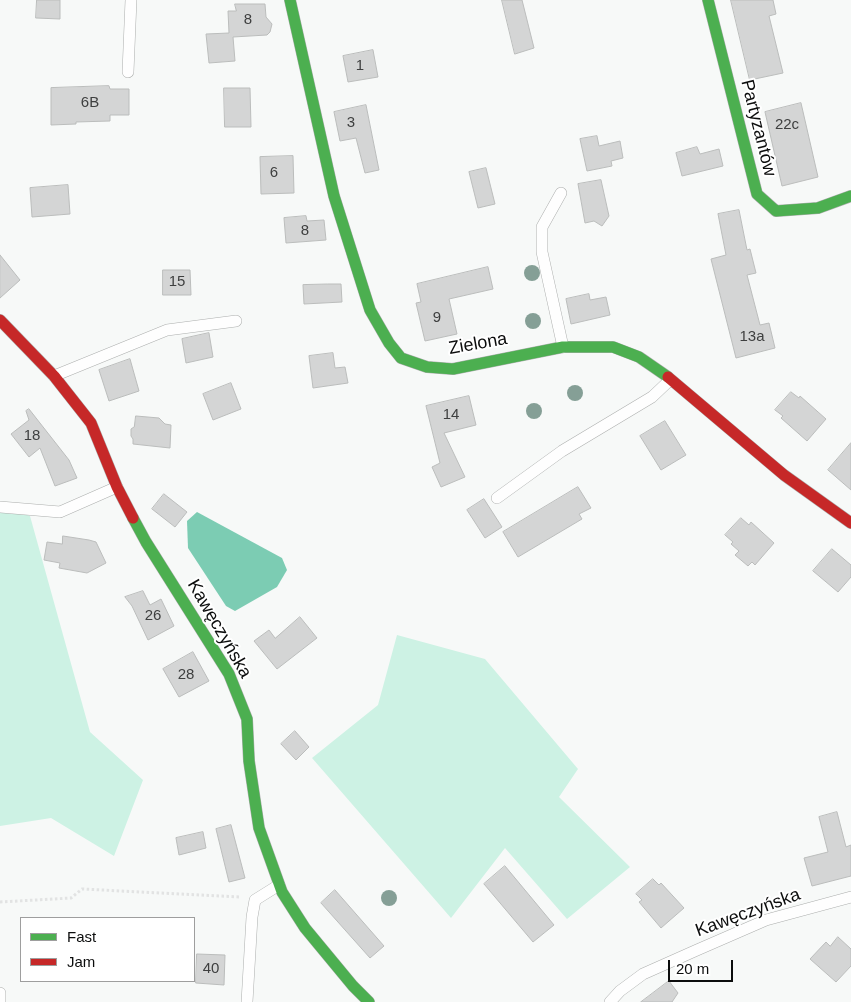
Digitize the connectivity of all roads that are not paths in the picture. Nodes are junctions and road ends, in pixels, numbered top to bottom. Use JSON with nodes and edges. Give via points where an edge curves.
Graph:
{"nodes":[{"id":1,"x":131,"y":0,"type":"edge"},
{"id":2,"x":290,"y":0,"type":"edge"},
{"id":3,"x":708,"y":0,"type":"edge"},
{"id":4,"x":128,"y":72,"type":"dead end"},
{"id":5,"x":561,"y":193,"type":"dead end"},
{"id":6,"x":848,"y":194,"type":"edge"},
{"id":7,"x":0,"y":320,"type":"edge"},
{"id":8,"x":236,"y":322,"type":"dead end"},
{"id":9,"x":563,"y":347,"type":"junction"},
{"id":10,"x":54,"y":376,"type":"junction"},
{"id":11,"x":670,"y":380,"type":"junction"},
{"id":12,"x":117,"y":487,"type":"junction"},
{"id":13,"x":497,"y":498,"type":"dead end"},
{"id":14,"x":0,"y":507,"type":"edge"},
{"id":15,"x":851,"y":523,"type":"edge"},
{"id":16,"x":279,"y":885,"type":"junction"},
{"id":17,"x":851,"y":897,"type":"edge"},
{"id":18,"x":0,"y":993,"type":"edge"},
{"id":19,"x":0,"y":1002,"type":"edge"},
{"id":20,"x":247,"y":1002,"type":"edge"},
{"id":21,"x":370,"y":1002,"type":"edge"},
{"id":22,"x":610,"y":1002,"type":"edge"}],
"edges":[{"from":1,"to":4,"type":"lane"},
{"from":2,"to":9,"type":"street","name":"Zielona","via":[[334,196],[370,310],[388,343],[402,358],[427,367],[453,369]]},
{"from":3,"to":6,"type":"street","name":"Partyzantów","via":[[757,194],[776,211],[818,208]]},
{"from":5,"to":9,"type":"lane","via":[[542,227],[542,252]]},
{"from":7,"to":10,"type":"street","name":"Kawęczyńska"},
{"from":8,"to":10,"type":"lane","via":[[167,330]]},
{"from":9,"to":11,"type":"street","name":"Zielona","via":[[613,347],[639,357]]},
{"from":10,"to":12,"type":"street","name":"Kawęczyńska","via":[[91,423]]},
{"from":11,"to":13,"type":"lane","via":[[652,397],[562,452]]},
{"from":11,"to":15,"type":"street","name":"Zielona","via":[[784,476]]},
{"from":12,"to":14,"type":"lane","via":[[60,512]]},
{"from":12,"to":16,"type":"street","name":"Kawęczyńska","via":[[146,542],[228,674],[247,719],[249,761],[259,828]]},
{"from":16,"to":20,"type":"lane","via":[[255,900]]},
{"from":16,"to":21,"type":"street","name":"Kawęczyńska","via":[[305,928]]},
{"from":17,"to":22,"type":"lane","name":"Kawęczyńska","via":[[766,920],[697,950],[643,974]]},
{"from":18,"to":19,"type":"lane"}]}
